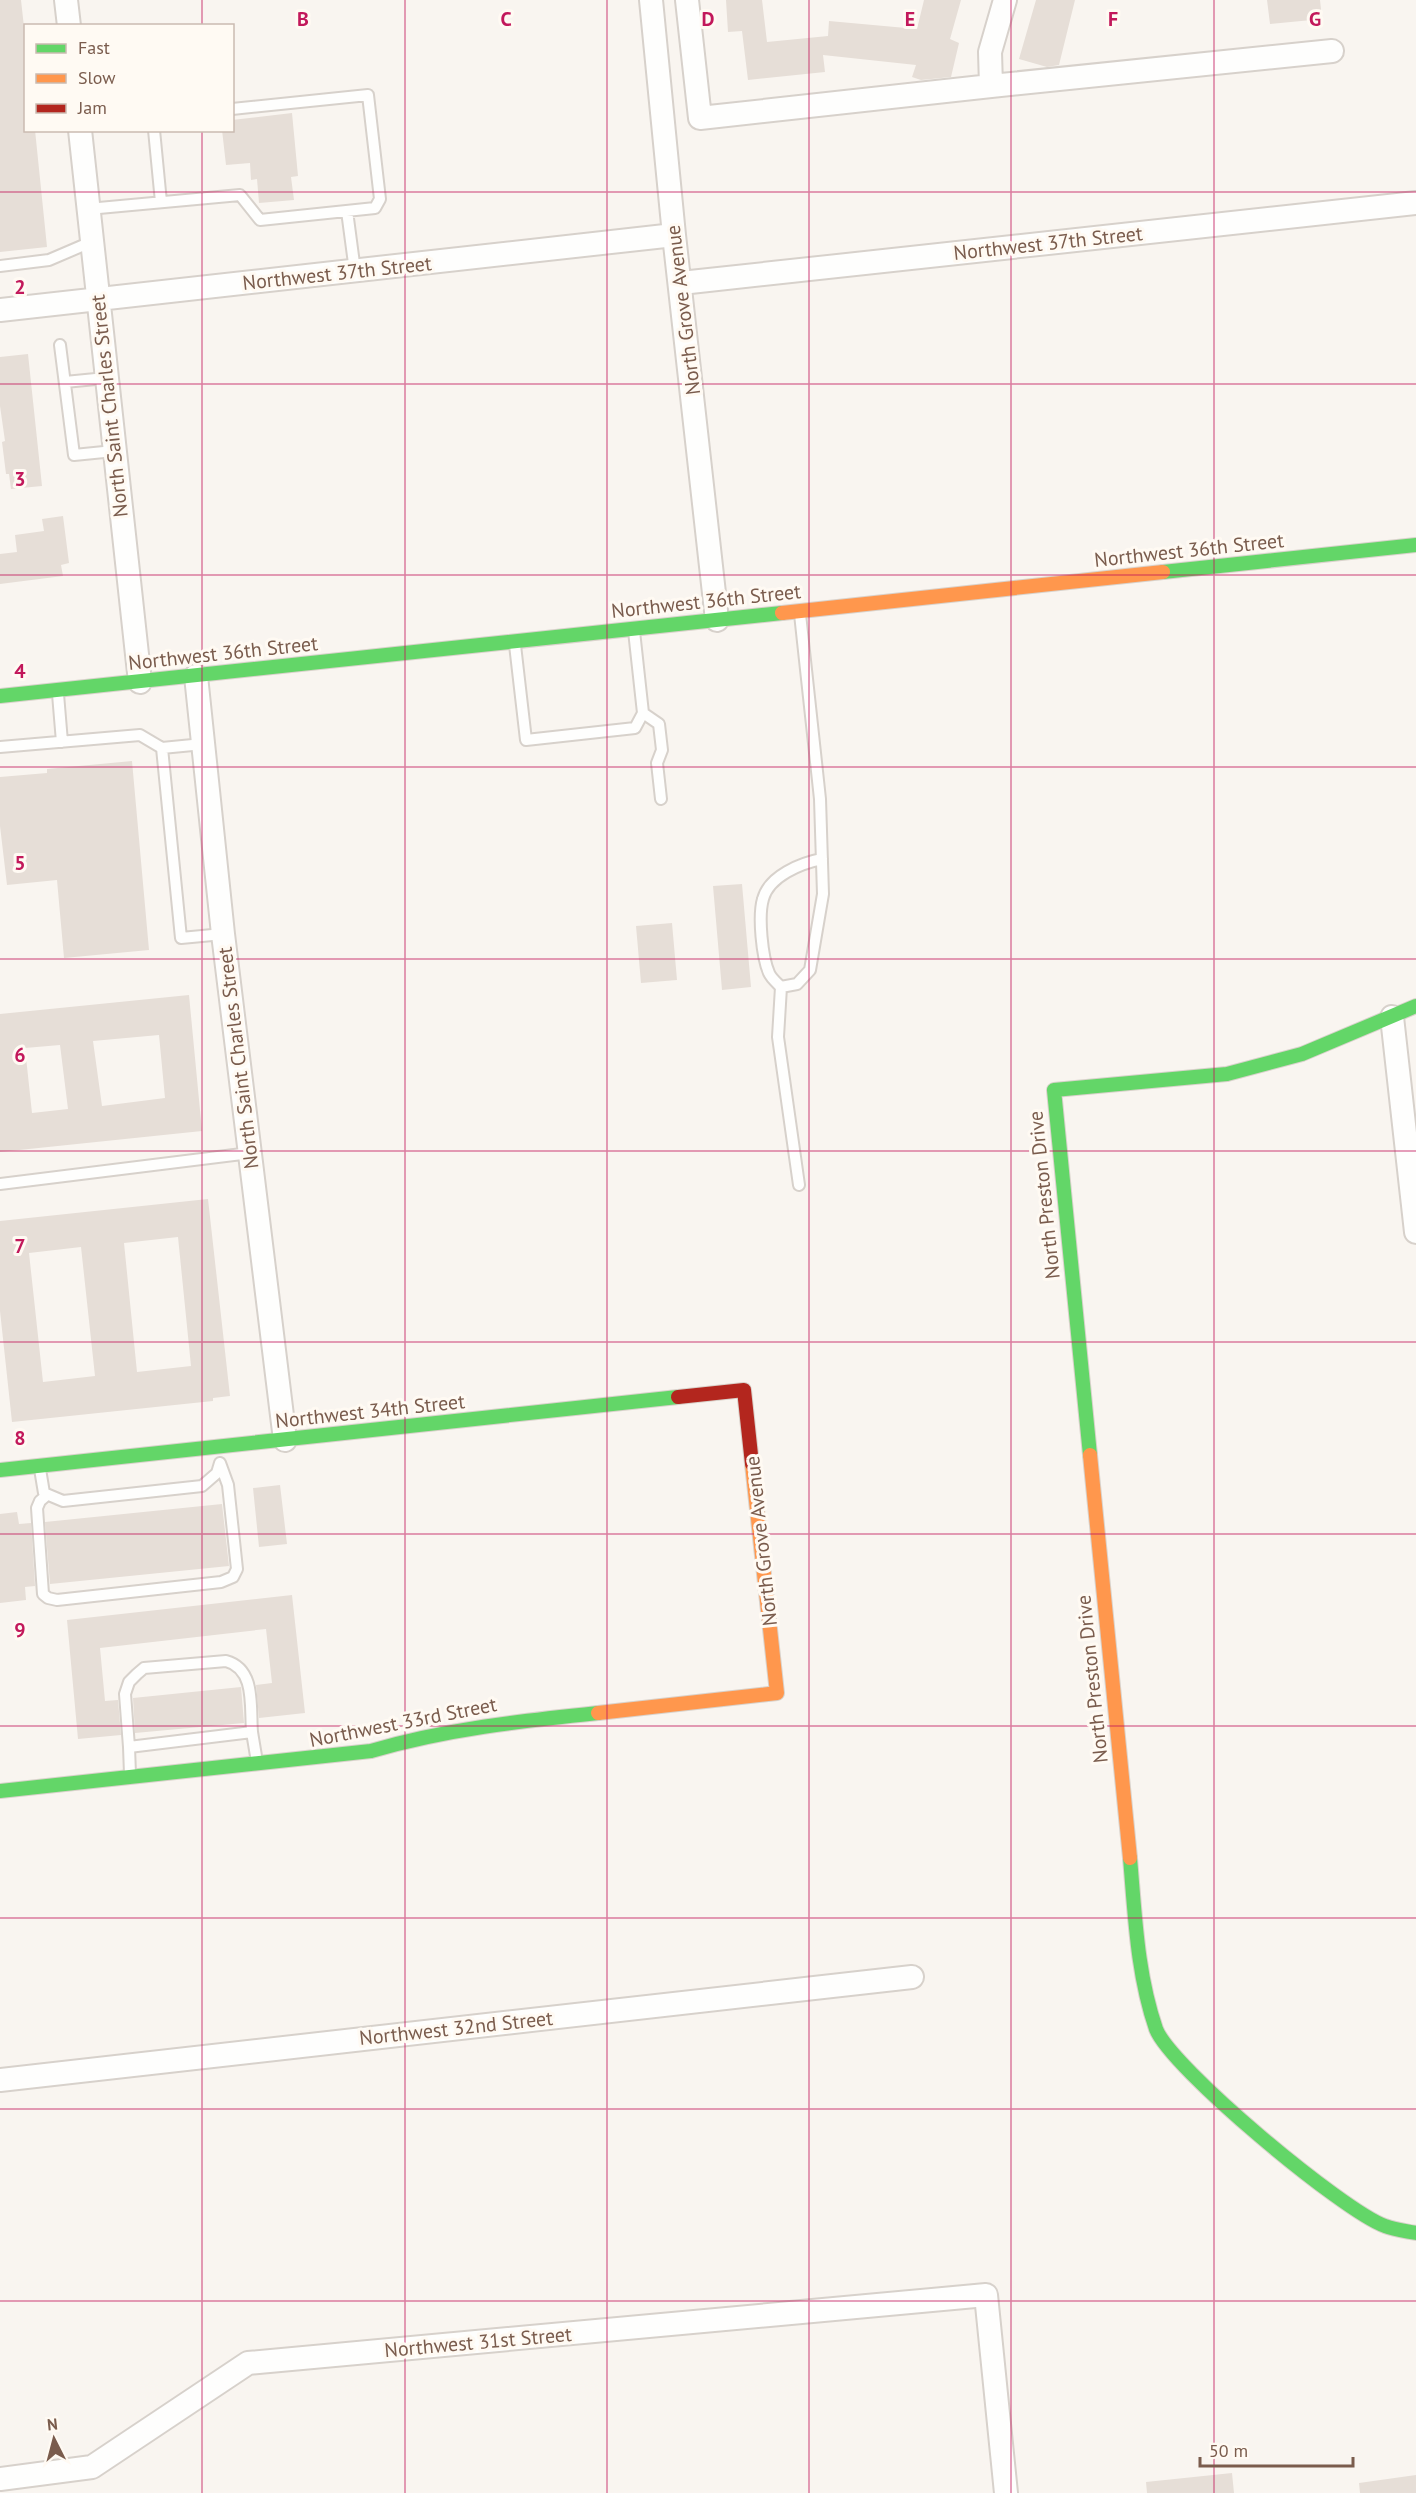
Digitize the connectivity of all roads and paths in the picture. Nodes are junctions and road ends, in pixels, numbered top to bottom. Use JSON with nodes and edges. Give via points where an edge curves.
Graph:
{"nodes":[{"id":1,"x":66,"y":0,"type":"edge"},
{"id":2,"x":651,"y":0,"type":"edge"},
{"id":3,"x":687,"y":0,"type":"edge"},
{"id":4,"x":1005,"y":0,"type":"edge"},
{"id":5,"x":69,"y":24,"type":"edge"},
{"id":6,"x":1332,"y":51,"type":"dead end"},
{"id":7,"x":991,"y":87,"type":"junction"},
{"id":8,"x":234,"y":109,"type":"edge"},
{"id":9,"x":700,"y":118,"type":"junction"},
{"id":10,"x":663,"y":122,"type":"junction"},
{"id":11,"x":80,"y":132,"type":"edge"},
{"id":12,"x":154,"y":132,"type":"edge"},
{"id":13,"x":161,"y":202,"type":"junction"},
{"id":14,"x":1416,"y":203,"type":"edge"},
{"id":15,"x":88,"y":209,"type":"junction"},
{"id":16,"x":347,"y":211,"type":"junction"},
{"id":17,"x":674,"y":235,"type":"junction"},
{"id":18,"x":91,"y":242,"type":"junction"},
{"id":19,"x":0,"y":266,"type":"edge"},
{"id":20,"x":355,"y":271,"type":"junction"},
{"id":21,"x":681,"y":283,"type":"junction"},
{"id":22,"x":97,"y":300,"type":"junction"},
{"id":23,"x":0,"y":310,"type":"edge"},
{"id":24,"x":60,"y":345,"type":"dead end"},
{"id":25,"x":106,"y":378,"type":"junction"},
{"id":26,"x":65,"y":382,"type":"junction"},
{"id":27,"x":114,"y":451,"type":"junction"},
{"id":28,"x":1416,"y":545,"type":"edge"},
{"id":29,"x":800,"y":611,"type":"junction"},
{"id":30,"x":717,"y":620,"type":"junction"},
{"id":31,"x":634,"y":629,"type":"junction"},
{"id":32,"x":515,"y":642,"type":"junction"},
{"id":33,"x":196,"y":676,"type":"junction"},
{"id":34,"x":140,"y":682,"type":"junction"},
{"id":35,"x":57,"y":690,"type":"junction"},
{"id":36,"x":0,"y":696,"type":"edge"},
{"id":37,"x":643,"y":713,"type":"junction"},
{"id":38,"x":62,"y":742,"type":"junction"},
{"id":39,"x":203,"y":744,"type":"junction"},
{"id":40,"x":0,"y":747,"type":"edge"},
{"id":41,"x":162,"y":748,"type":"junction"},
{"id":42,"x":661,"y":799,"type":"dead end"},
{"id":43,"x":822,"y":859,"type":"junction"},
{"id":44,"x":223,"y":934,"type":"junction"},
{"id":45,"x":781,"y":987,"type":"junction"},
{"id":46,"x":1416,"y":1006,"type":"edge"},
{"id":47,"x":1392,"y":1017,"type":"junction"},
{"id":48,"x":250,"y":1154,"type":"junction"},
{"id":49,"x":0,"y":1184,"type":"edge"},
{"id":50,"x":798,"y":1185,"type":"dead end"},
{"id":51,"x":1416,"y":1232,"type":"edge"},
{"id":52,"x":744,"y":1390,"type":"joint"},
{"id":53,"x":285,"y":1440,"type":"junction"},
{"id":54,"x":219,"y":1447,"type":"junction"},
{"id":55,"x":220,"y":1463,"type":"junction"},
{"id":56,"x":39,"y":1466,"type":"junction"},
{"id":57,"x":0,"y":1470,"type":"edge"},
{"id":58,"x":47,"y":1495,"type":"junction"},
{"id":59,"x":777,"y":1692,"type":"joint"},
{"id":60,"x":252,"y":1732,"type":"junction"},
{"id":61,"x":129,"y":1747,"type":"junction"},
{"id":62,"x":257,"y":1765,"type":"junction"},
{"id":63,"x":130,"y":1777,"type":"junction"},
{"id":64,"x":0,"y":1791,"type":"edge"},
{"id":65,"x":912,"y":1977,"type":"dead end"},
{"id":66,"x":0,"y":2080,"type":"edge"},
{"id":67,"x":1416,"y":2234,"type":"edge"},
{"id":68,"x":0,"y":2479,"type":"edge"},
{"id":69,"x":1006,"y":2493,"type":"edge"}],
"edges":[{"from":1,"to":5,"type":"street"},
{"from":2,"to":10,"type":"street","name":"North Grove Avenue"},
{"from":3,"to":9,"type":"street"},
{"from":4,"to":7,"type":"street","via":[[990,52]]},
{"from":6,"to":7,"type":"street"},
{"from":7,"to":9,"type":"street"},
{"from":8,"to":16,"type":"lane","via":[[368,95],[380,199],[375,208]]},
{"from":9,"to":10,"type":"street"},
{"from":10,"to":17,"type":"street","name":"North Grove Avenue"},
{"from":11,"to":15,"type":"street","name":"North Saint Charles Street"},
{"from":12,"to":13,"type":"lane"},
{"from":13,"to":15,"type":"lane"},
{"from":13,"to":16,"type":"lane","via":[[240,195],[260,220]]},
{"from":14,"to":21,"type":"street","name":"Northwest 37th Street"},
{"from":15,"to":18,"type":"street","name":"North Saint Charles Street"},
{"from":16,"to":20,"type":"lane"},
{"from":17,"to":20,"type":"street","name":"Northwest 37th Street"},
{"from":17,"to":21,"type":"street","name":"North Grove Avenue"},
{"from":18,"to":19,"type":"lane","via":[[49,260]]},
{"from":18,"to":22,"type":"street","name":"North Saint Charles Street"},
{"from":20,"to":22,"type":"street","name":"Northwest 37th Street"},
{"from":21,"to":30,"type":"street","name":"North Grove Avenue"},
{"from":22,"to":23,"type":"street","name":"Northwest 37th Street"},
{"from":22,"to":25,"type":"street","name":"North Saint Charles Street"},
{"from":24,"to":26,"type":"lane"},
{"from":25,"to":26,"type":"lane"},
{"from":25,"to":27,"type":"street","name":"North Saint Charles Street"},
{"from":26,"to":27,"type":"lane","via":[[74,455]]},
{"from":27,"to":34,"type":"street","name":"North Saint Charles Street"},
{"from":28,"to":29,"type":"street","name":"Northwest 36th Street"},
{"from":29,"to":30,"type":"street","name":"Northwest 36th Street"},
{"from":29,"to":43,"type":"lane","via":[[820,799]]},
{"from":30,"to":31,"type":"street","name":"Northwest 36th Street"},
{"from":31,"to":32,"type":"street","name":"Northwest 36th Street"},
{"from":31,"to":37,"type":"lane"},
{"from":32,"to":33,"type":"street","name":"Northwest 36th Street"},
{"from":32,"to":37,"type":"lane","via":[[526,740],[635,728]]},
{"from":33,"to":34,"type":"street","name":"Northwest 36th Street"},
{"from":33,"to":39,"type":"street","name":"North Saint Charles Street"},
{"from":34,"to":35,"type":"street","name":"Northwest 36th Street"},
{"from":35,"to":36,"type":"street","name":"Northwest 36th Street"},
{"from":35,"to":38,"type":"lane"},
{"from":37,"to":42,"type":"lane","via":[[659,724],[662,750],[657,763]]},
{"from":38,"to":40,"type":"lane"},
{"from":38,"to":41,"type":"lane","via":[[141,735]]},
{"from":39,"to":41,"type":"lane"},
{"from":39,"to":44,"type":"street","name":"North Saint Charles Street"},
{"from":41,"to":44,"type":"lane","via":[[181,938]]},
{"from":43,"to":45,"type":"lane","via":[[823,894],[810,970],[797,984]]},
{"from":43,"to":45,"type":"lane","via":[[804,863],[778,878],[763,899],[762,945],[770,974]]},
{"from":44,"to":48,"type":"street","name":"North Saint Charles Street"},
{"from":45,"to":50,"type":"lane","via":[[778,1037]]},
{"from":46,"to":47,"type":"street"},
{"from":47,"to":51,"type":"street"},
{"from":47,"to":67,"type":"street","name":"North Preston Drive","via":[[1302,1054],[1227,1074],[1054,1090],[1141,1971],[1157,2031],[1190,2074],[1325,2190],[1384,2226]]},
{"from":48,"to":49,"type":"lane"},
{"from":48,"to":53,"type":"street","name":"North Saint Charles Street"},
{"from":52,"to":53,"type":"street","name":"Northwest 34th Street"},
{"from":52,"to":59,"type":"street","name":"North Grove Avenue"},
{"from":53,"to":54,"type":"street","name":"Northwest 34th Street"},
{"from":54,"to":55,"type":"lane"},
{"from":54,"to":56,"type":"street","name":"Northwest 34th Street"},
{"from":55,"to":58,"type":"lane","via":[[217,1473],[202,1486],[63,1501]]},
{"from":55,"to":58,"type":"lane","via":[[228,1485],[237,1569],[233,1577],[221,1582],[48,1598],[43,1594],[37,1508]]},
{"from":56,"to":57,"type":"street","name":"Northwest 34th Street"},
{"from":56,"to":58,"type":"lane","via":[[41,1485]]},
{"from":59,"to":62,"type":"street","name":"Northwest 33rd Street","via":[[492,1724],[419,1737],[371,1751]]},
{"from":60,"to":61,"type":"lane"},
{"from":60,"to":61,"type":"lane","via":[[248,1679],[236,1664],[226,1661],[144,1668],[129,1682],[125,1694]]},
{"from":60,"to":62,"type":"lane"},
{"from":61,"to":63,"type":"lane"},
{"from":62,"to":63,"type":"street","name":"Northwest 33rd Street"},
{"from":63,"to":64,"type":"street","name":"Northwest 33rd Street"},
{"from":65,"to":66,"type":"street","name":"Northwest 32nd Street"},
{"from":68,"to":69,"type":"street","name":"Northwest 31st Street","via":[[92,2467],[248,2363],[987,2295]]}]}
